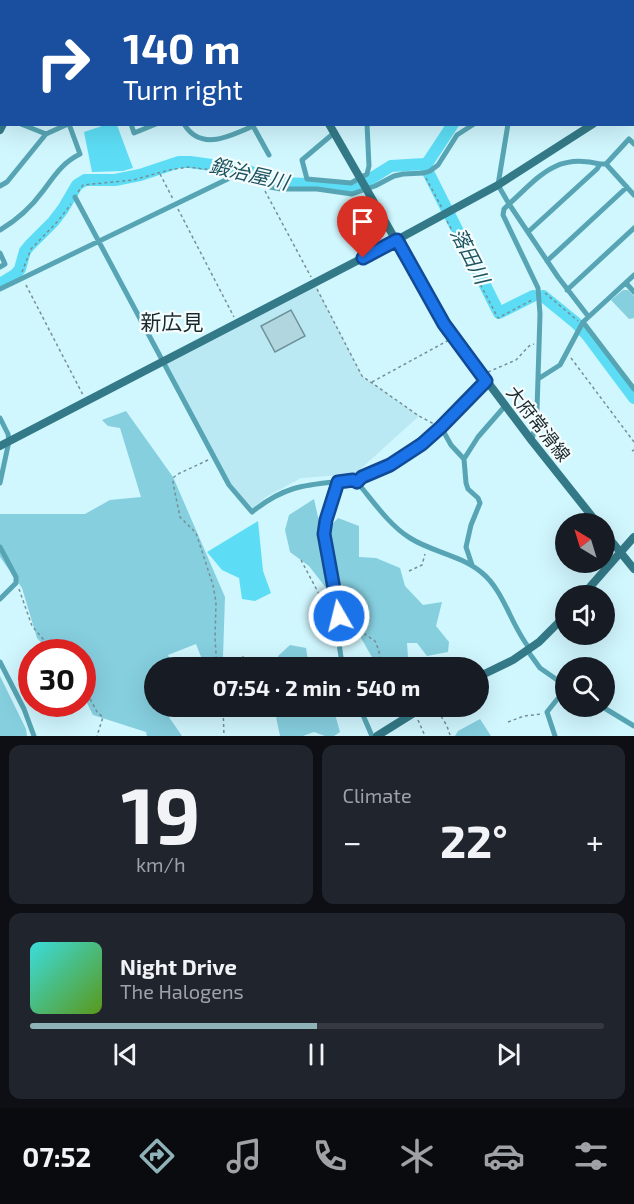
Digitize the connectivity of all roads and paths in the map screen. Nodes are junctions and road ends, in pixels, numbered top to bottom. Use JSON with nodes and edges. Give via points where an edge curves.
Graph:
{"nodes":[{"id":1,"x":26,"y":126,"type":"edge"},
{"id":2,"x":64,"y":126,"type":"edge"},
{"id":3,"x":70,"y":126,"type":"edge"},
{"id":4,"x":132,"y":126,"type":"edge"},
{"id":5,"x":151,"y":126,"type":"edge"},
{"id":6,"x":186,"y":126,"type":"edge"},
{"id":7,"x":253,"y":126,"type":"edge"},
{"id":8,"x":255,"y":126,"type":"edge"},
{"id":9,"x":330,"y":126,"type":"edge"},
{"id":10,"x":367,"y":126,"type":"edge"},
{"id":11,"x":471,"y":126,"type":"edge"},
{"id":12,"x":508,"y":126,"type":"edge"},
{"id":13,"x":590,"y":126,"type":"edge"},
{"id":14,"x":334,"y":133,"type":"junction"},
{"id":15,"x":46,"y":134,"type":"junction"},
{"id":16,"x":634,"y":144,"type":"edge"},
{"id":17,"x":269,"y":155,"type":"dead end"},
{"id":18,"x":603,"y":164,"type":"junction"},
{"id":19,"x":160,"y":173,"type":"dead end"},
{"id":20,"x":424,"y":173,"type":"junction"},
{"id":21,"x":364,"y":183,"type":"junction"},
{"id":22,"x":266,"y":185,"type":"junction"},
{"id":23,"x":498,"y":185,"type":"junction"},
{"id":24,"x":0,"y":186,"type":"edge"},
{"id":25,"x":627,"y":187,"type":"junction"},
{"id":26,"x":634,"y":195,"type":"edge"},
{"id":27,"x":75,"y":197,"type":"dead end"},
{"id":28,"x":176,"y":204,"type":"junction"},
{"id":29,"x":509,"y":204,"type":"junction"},
{"id":30,"x":444,"y":214,"type":"junction"},
{"id":31,"x":634,"y":228,"type":"edge"},
{"id":32,"x":0,"y":230,"type":"edge"},
{"id":33,"x":528,"y":232,"type":"junction"},
{"id":34,"x":397,"y":240,"type":"junction"},
{"id":35,"x":99,"y":241,"type":"junction"},
{"id":36,"x":0,"y":253,"type":"edge"},
{"id":37,"x":547,"y":261,"type":"junction"},
{"id":38,"x":0,"y":267,"type":"edge"},
{"id":39,"x":634,"y":275,"type":"edge"},
{"id":40,"x":314,"y":283,"type":"junction"},
{"id":41,"x":626,"y":283,"type":"junction"},
{"id":42,"x":0,"y":289,"type":"edge"},
{"id":43,"x":567,"y":290,"type":"junction"},
{"id":44,"x":538,"y":291,"type":"junction"},
{"id":45,"x":634,"y":292,"type":"edge"},
{"id":46,"x":539,"y":299,"type":"junction"},
{"id":47,"x":588,"y":316,"type":"junction"},
{"id":48,"x":237,"y":323,"type":"junction"},
{"id":49,"x":582,"y":323,"type":"junction"},
{"id":50,"x":453,"y":337,"type":"junction"},
{"id":51,"x":539,"y":342,"type":"junction"},
{"id":52,"x":567,"y":353,"type":"junction"},
{"id":53,"x":163,"y":361,"type":"junction"},
{"id":54,"x":484,"y":378,"type":"junction"},
{"id":55,"x":538,"y":379,"type":"junction"},
{"id":56,"x":371,"y":382,"type":"junction"},
{"id":57,"x":634,"y":389,"type":"edge"},
{"id":58,"x":505,"y":406,"type":"junction"},
{"id":59,"x":0,"y":418,"type":"edge"},
{"id":60,"x":441,"y":427,"type":"junction"},
{"id":61,"x":9,"y":441,"type":"junction"},
{"id":62,"x":532,"y":441,"type":"junction"},
{"id":63,"x":634,"y":442,"type":"edge"},
{"id":64,"x":0,"y":446,"type":"edge"},
{"id":65,"x":214,"y":457,"type":"junction"},
{"id":66,"x":464,"y":459,"type":"junction"},
{"id":67,"x":338,"y":482,"type":"junction"},
{"id":68,"x":357,"y":482,"type":"junction"},
{"id":69,"x":0,"y":483,"type":"edge"},
{"id":70,"x":589,"y":513,"type":"edge"},
{"id":71,"x":634,"y":537,"type":"edge"},
{"id":72,"x":615,"y":545,"type":"edge"},
{"id":73,"x":0,"y":547,"type":"edge"},
{"id":74,"x":427,"y":547,"type":"junction"},
{"id":75,"x":621,"y":552,"type":"junction"},
{"id":76,"x":301,"y":560,"type":"dead end"},
{"id":77,"x":472,"y":566,"type":"junction"},
{"id":78,"x":634,"y":569,"type":"edge"},
{"id":79,"x":409,"y":571,"type":"dead end"},
{"id":80,"x":16,"y":583,"type":"junction"},
{"id":81,"x":592,"y":585,"type":"edge"},
{"id":82,"x":0,"y":599,"type":"edge"},
{"id":83,"x":339,"y":616,"type":"junction"},
{"id":84,"x":555,"y":626,"type":"edge"},
{"id":85,"x":42,"y":639,"type":"edge"},
{"id":86,"x":529,"y":649,"type":"junction"},
{"id":87,"x":216,"y":657,"type":"edge"},
{"id":88,"x":341,"y":657,"type":"edge"},
{"id":89,"x":379,"y":657,"type":"edge"},
{"id":90,"x":0,"y":662,"type":"edge"},
{"id":91,"x":489,"y":671,"type":"edge"},
{"id":92,"x":555,"y":679,"type":"edge"},
{"id":93,"x":555,"y":702,"type":"edge"},
{"id":94,"x":96,"y":710,"type":"edge"},
{"id":95,"x":615,"y":714,"type":"edge"},
{"id":96,"x":548,"y":715,"type":"junction"},
{"id":97,"x":223,"y":717,"type":"edge"},
{"id":98,"x":364,"y":717,"type":"edge"},
{"id":99,"x":408,"y":717,"type":"edge"},
{"id":100,"x":417,"y":717,"type":"edge"},
{"id":101,"x":442,"y":717,"type":"edge"},
{"id":102,"x":508,"y":722,"type":"dead end"},
{"id":103,"x":634,"y":726,"type":"edge"},
{"id":104,"x":450,"y":735,"type":"edge"},
{"id":105,"x":34,"y":736,"type":"edge"},
{"id":106,"x":98,"y":736,"type":"edge"},
{"id":107,"x":224,"y":736,"type":"edge"},
{"id":108,"x":372,"y":736,"type":"edge"},
{"id":109,"x":377,"y":736,"type":"edge"},
{"id":110,"x":425,"y":736,"type":"edge"},
{"id":111,"x":555,"y":736,"type":"edge"}],
"edges":[{"from":1,"to":15,"type":"street"},
{"from":2,"to":15,"type":"street"},
{"from":3,"to":32,"type":"street","via":[[80,154],[62,165],[34,202]]},
{"from":4,"to":5,"type":"street","via":[[134,133]]},
{"from":6,"to":7,"type":"street","via":[[193,136],[210,140]]},
{"from":8,"to":17,"type":"street"},
{"from":9,"to":14,"type":"main road","name":"大府常滑線"},
{"from":10,"to":21,"type":"street","via":[[369,166]]},
{"from":11,"to":20,"type":"street","via":[[457,135],[438,165]]},
{"from":12,"to":23,"type":"street"},
{"from":13,"to":23,"type":"main road"},
{"from":14,"to":21,"type":"main road","name":"大府常滑線"},
{"from":14,"to":21,"type":"street","via":[[302,160],[307,179]]},
{"from":15,"to":24,"type":"street"},
{"from":16,"to":18,"type":"street","via":[[629,139]]},
{"from":18,"to":25,"type":"street"},
{"from":18,"to":29,"type":"street","via":[[574,161],[553,166]]},
{"from":18,"to":33,"type":"street"},
{"from":19,"to":28,"type":"path"},
{"from":20,"to":21,"type":"street","via":[[393,176],[375,186]]},
{"from":20,"to":30,"type":"path"},
{"from":21,"to":22,"type":"street","via":[[352,194]]},
{"from":21,"to":34,"type":"main road","name":"大府常滑線"},
{"from":22,"to":28,"type":"street","via":[[238,174]]},
{"from":22,"to":40,"type":"path","via":[[264,189]]},
{"from":23,"to":29,"type":"street"},
{"from":23,"to":30,"type":"main road"},
{"from":25,"to":26,"type":"street"},
{"from":25,"to":37,"type":"street"},
{"from":27,"to":35,"type":"street"},
{"from":28,"to":35,"type":"street"},
{"from":28,"to":48,"type":"path"},
{"from":29,"to":33,"type":"street"},
{"from":29,"to":44,"type":"street","via":[[504,215]]},
{"from":30,"to":34,"type":"main road"},
{"from":30,"to":46,"type":"path","via":[[498,318]]},
{"from":31,"to":43,"type":"street"},
{"from":33,"to":37,"type":"street"},
{"from":34,"to":40,"type":"main road"},
{"from":34,"to":50,"type":"main road","name":"大府常滑線"},
{"from":35,"to":42,"type":"street"},
{"from":35,"to":53,"type":"street"},
{"from":36,"to":38,"type":"street","via":[[5,264]]},
{"from":37,"to":43,"type":"street"},
{"from":39,"to":41,"type":"street"},
{"from":40,"to":48,"type":"main road"},
{"from":40,"to":56,"type":"path","via":[[362,376]]},
{"from":41,"to":45,"type":"street"},
{"from":41,"to":47,"type":"street"},
{"from":43,"to":47,"type":"street"},
{"from":44,"to":46,"type":"street"},
{"from":44,"to":49,"type":"path"},
{"from":46,"to":51,"type":"street"},
{"from":47,"to":49,"type":"street"},
{"from":48,"to":53,"type":"main road"},
{"from":49,"to":52,"type":"street"},
{"from":49,"to":57,"type":"street"},
{"from":50,"to":54,"type":"main road","name":"大府常滑線"},
{"from":50,"to":56,"type":"path"},
{"from":51,"to":54,"type":"path"},
{"from":51,"to":55,"type":"street"},
{"from":52,"to":55,"type":"street","via":[[560,365]]},
{"from":52,"to":63,"type":"path"},
{"from":53,"to":61,"type":"main road"},
{"from":53,"to":65,"type":"street"},
{"from":54,"to":58,"type":"main road","name":"大府常滑線"},
{"from":54,"to":60,"type":"street"},
{"from":55,"to":62,"type":"street"},
{"from":56,"to":60,"type":"path"},
{"from":58,"to":62,"type":"main road","name":"大府常滑線"},
{"from":58,"to":66,"type":"street"},
{"from":59,"to":61,"type":"street"},
{"from":60,"to":66,"type":"street"},
{"from":60,"to":68,"type":"street","via":[[405,456]]},
{"from":61,"to":64,"type":"main road"},
{"from":61,"to":69,"type":"street"},
{"from":62,"to":70,"type":"main road","name":"大府常滑線"},
{"from":65,"to":67,"type":"street","via":[[229,485],[252,512],[288,489]]},
{"from":65,"to":87,"type":"path","via":[[178,474],[173,483],[180,517],[196,533],[213,585]]},
{"from":66,"to":77,"type":"street","via":[[468,489],[480,502],[466,547]]},
{"from":67,"to":68,"type":"street"},
{"from":67,"to":83,"type":"street","via":[[324,534]]},
{"from":68,"to":74,"type":"street","via":[[396,527]]},
{"from":71,"to":75,"type":"main road"},
{"from":72,"to":75,"type":"main road"},
{"from":73,"to":80,"type":"street"},
{"from":74,"to":77,"type":"street"},
{"from":74,"to":79,"type":"path","via":[[422,565]]},
{"from":75,"to":78,"type":"main road"},
{"from":75,"to":81,"type":"main road"},
{"from":76,"to":83,"type":"path","via":[[323,601]]},
{"from":77,"to":86,"type":"street","via":[[492,585]]},
{"from":80,"to":82,"type":"street"},
{"from":80,"to":85,"type":"path","via":[[32,626]]},
{"from":83,"to":88,"type":"street"},
{"from":83,"to":89,"type":"path","via":[[375,641]]},
{"from":84,"to":86,"type":"main road"},
{"from":86,"to":91,"type":"main road"},
{"from":86,"to":92,"type":"street","via":[[540,668]]},
{"from":90,"to":105,"type":"street"},
{"from":93,"to":96,"type":"street"},
{"from":94,"to":106,"type":"path","via":[[103,717]]},
{"from":95,"to":103,"type":"street"},
{"from":96,"to":102,"type":"path","via":[[524,716]]},
{"from":96,"to":111,"type":"street"},
{"from":97,"to":107,"type":"path"},
{"from":98,"to":108,"type":"street"},
{"from":99,"to":109,"type":"main road"},
{"from":100,"to":110,"type":"path"},
{"from":101,"to":104,"type":"path"}]}
